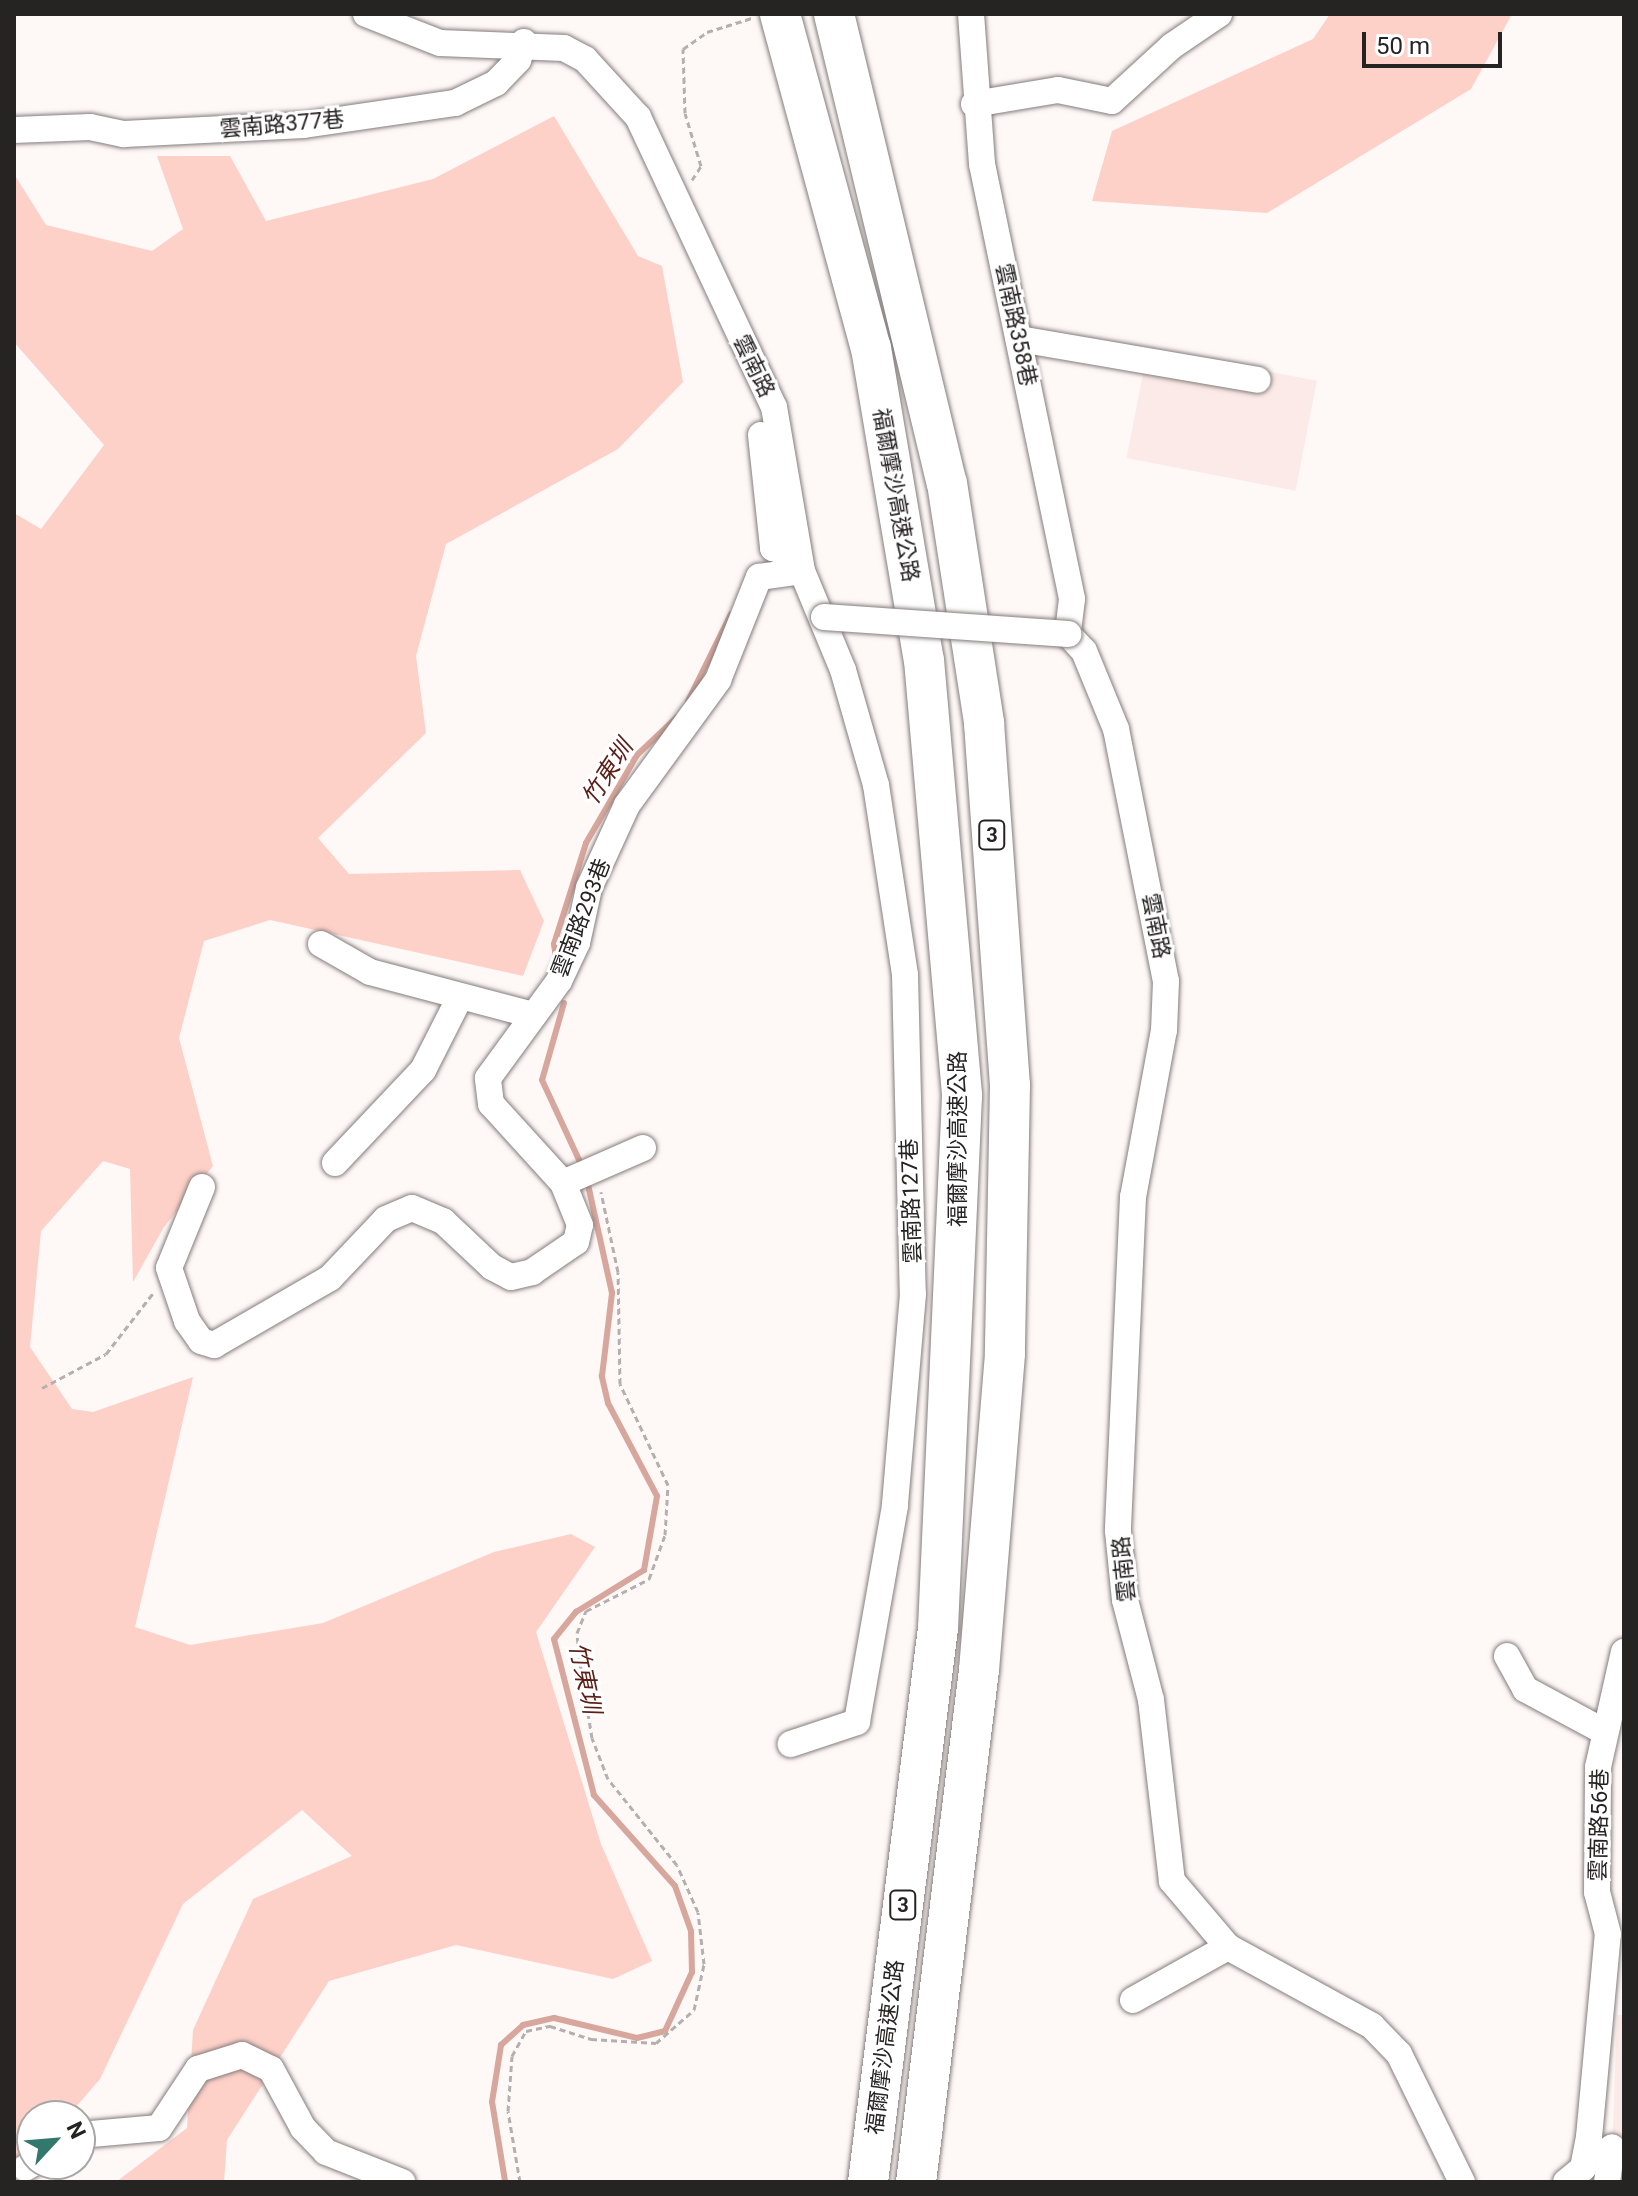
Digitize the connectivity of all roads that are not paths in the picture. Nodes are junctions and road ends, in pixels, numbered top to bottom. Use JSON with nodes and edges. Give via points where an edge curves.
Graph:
{"nodes":[{"id":1,"x":366,"y":14,"type":"edge"},
{"id":2,"x":780,"y":14,"type":"edge"},
{"id":3,"x":834,"y":14,"type":"edge"},
{"id":4,"x":971,"y":14,"type":"edge"},
{"id":5,"x":1219,"y":14,"type":"edge"},
{"id":6,"x":524,"y":42,"type":"junction"},
{"id":7,"x":974,"y":104,"type":"junction"},
{"id":8,"x":14,"y":130,"type":"edge"},
{"id":9,"x":1019,"y":339,"type":"junction"},
{"id":10,"x":1258,"y":380,"type":"dead end"},
{"id":11,"x":758,"y":417,"type":"dead end"},
{"id":12,"x":801,"y":564,"type":"junction"},
{"id":13,"x":824,"y":617,"type":"junction"},
{"id":14,"x":1068,"y":634,"type":"junction"},
{"id":15,"x":321,"y":944,"type":"dead end"},
{"id":16,"x":460,"y":997,"type":"junction"},
{"id":17,"x":533,"y":1015,"type":"junction"},
{"id":18,"x":643,"y":1148,"type":"dead end"},
{"id":19,"x":335,"y":1163,"type":"dead end"},
{"id":20,"x":579,"y":1177,"type":"junction"},
{"id":21,"x":202,"y":1187,"type":"dead end"},
{"id":22,"x":1624,"y":1652,"type":"edge"},
{"id":23,"x":1507,"y":1656,"type":"dead end"},
{"id":24,"x":1605,"y":1732,"type":"junction"},
{"id":25,"x":791,"y":1744,"type":"dead end"},
{"id":26,"x":1228,"y":1947,"type":"junction"},
{"id":27,"x":1133,"y":2000,"type":"dead end"},
{"id":28,"x":96,"y":2134,"type":"edge"},
{"id":29,"x":1612,"y":2147,"type":"dead end"},
{"id":30,"x":402,"y":2182,"type":"edge"},
{"id":31,"x":868,"y":2182,"type":"edge"},
{"id":32,"x":916,"y":2182,"type":"edge"},
{"id":33,"x":1462,"y":2182,"type":"edge"},
{"id":34,"x":1566,"y":2182,"type":"edge"},
{"id":35,"x":1607,"y":2182,"type":"edge"}],
"edges":[{"from":1,"to":6,"type":"street","name":"雲南路","via":[[440,43]]},
{"from":2,"to":31,"type":"highway","name":"福爾摩沙高速公路","number":"3","via":[[871,348],[922,644],[962,1096],[938,1628]]},
{"from":3,"to":32,"type":"highway","number":"3","via":[[947,483],[984,723],[1010,1085],[1005,1354],[979,1670]]},
{"from":4,"to":7,"type":"street","name":"雲南路358巷"},
{"from":5,"to":7,"type":"street","via":[[1172,46],[1112,101],[1058,90]]},
{"from":6,"to":8,"type":"street","name":"雲南路377巷","via":[[518,60],[496,83],[455,103],[288,126],[124,134],[90,127]]},
{"from":6,"to":12,"type":"street","name":"雲南路","via":[[564,48],[612,85],[653,140],[712,284],[774,407]]},
{"from":7,"to":9,"type":"street","name":"雲南路358巷"},
{"from":9,"to":10,"type":"street"},
{"from":9,"to":14,"type":"street","name":"雲南路358巷","via":[[1072,599]]},
{"from":11,"to":12,"type":"street","via":[[773,548]]},
{"from":12,"to":13,"type":"street","name":"雲南路"},
{"from":12,"to":17,"type":"street","name":"雲南路293巷","via":[[759,577],[718,680],[627,805],[589,888],[577,943]]},
{"from":13,"to":14,"type":"street","bridge":true},
{"from":13,"to":25,"type":"street","name":"雲南路127巷","via":[[876,785],[905,975],[913,1294],[895,1506],[857,1722]]},
{"from":14,"to":26,"type":"street","name":"雲南路","via":[[1084,651],[1116,729],[1166,981],[1164,1030],[1133,1197],[1118,1531],[1125,1600],[1151,1700],[1172,1881]]},
{"from":15,"to":16,"type":"street","via":[[370,972]]},
{"from":16,"to":17,"type":"street"},
{"from":16,"to":19,"type":"street","via":[[423,1070]]},
{"from":17,"to":20,"type":"street","name":"雲南路293巷","via":[[488,1078],[491,1104]]},
{"from":18,"to":20,"type":"street"},
{"from":20,"to":21,"type":"street","via":[[576,1242],[532,1272],[511,1277],[492,1267],[443,1221],[412,1208],[386,1219],[330,1278],[214,1345],[201,1341],[187,1321],[169,1268]]},
{"from":22,"to":24,"type":"street","name":"雲南路56巷"},
{"from":23,"to":24,"type":"street","via":[[1525,1689]]},
{"from":24,"to":34,"type":"street","name":"雲南路56巷","via":[[1598,1767],[1597,1892],[1608,1934],[1589,2137],[1583,2168]]},
{"from":26,"to":27,"type":"street"},
{"from":26,"to":33,"type":"street","name":"雲南路","via":[[1372,2026],[1399,2054]]},
{"from":28,"to":30,"type":"street","via":[[159,2128],[198,2069],[242,2055],[271,2069],[303,2128],[326,2152]]},
{"from":29,"to":35,"type":"street"}]}
